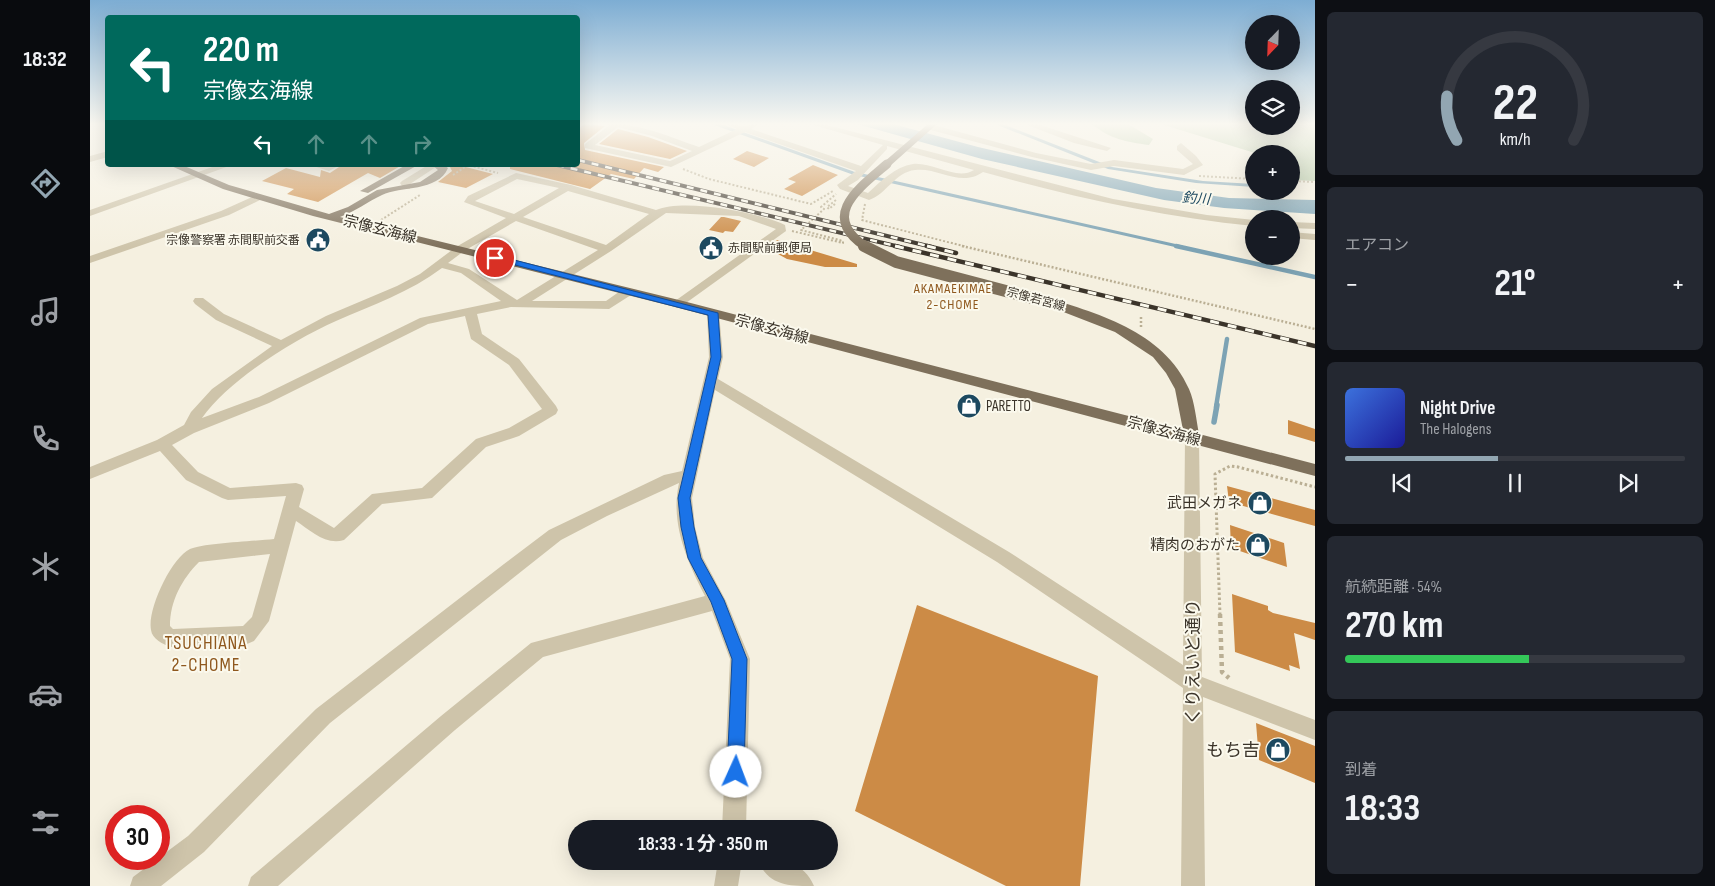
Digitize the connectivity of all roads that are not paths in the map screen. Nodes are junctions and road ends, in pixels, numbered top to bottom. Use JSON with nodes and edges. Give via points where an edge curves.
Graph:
{"nodes":[{"id":1,"x":849,"y":165,"type":"edge"},
{"id":2,"x":866,"y":165,"type":"edge"},
{"id":3,"x":886,"y":165,"type":"edge"},
{"id":4,"x":965,"y":165,"type":"edge"},
{"id":5,"x":1083,"y":165,"type":"edge"},
{"id":6,"x":1101,"y":165,"type":"edge"},
{"id":7,"x":1132,"y":165,"type":"edge"},
{"id":8,"x":1197,"y":165,"type":"edge"},
{"id":9,"x":179,"y":167,"type":"edge"},
{"id":10,"x":221,"y":167,"type":"edge"},
{"id":11,"x":409,"y":167,"type":"edge"},
{"id":12,"x":441,"y":167,"type":"edge"},
{"id":13,"x":862,"y":170,"type":"junction"},
{"id":14,"x":980,"y":170,"type":"junction"},
{"id":15,"x":199,"y":176,"type":"junction"},
{"id":16,"x":568,"y":187,"type":"junction"},
{"id":17,"x":259,"y":197,"type":"junction"},
{"id":18,"x":90,"y":213,"type":"edge"},
{"id":19,"x":657,"y":213,"type":"junction"},
{"id":20,"x":330,"y":217,"type":"junction"},
{"id":21,"x":514,"y":217,"type":"junction"},
{"id":22,"x":1245,"y":223,"type":"edge"},
{"id":23,"x":1300,"y":225,"type":"edge"},
{"id":24,"x":1315,"y":226,"type":"edge"},
{"id":25,"x":1300,"y":236,"type":"edge"},
{"id":26,"x":1315,"y":237,"type":"edge"},
{"id":27,"x":460,"y":249,"type":"junction"},
{"id":28,"x":607,"y":249,"type":"junction"},
{"id":29,"x":90,"y":260,"type":"edge"},
{"id":30,"x":439,"y":264,"type":"junction"},
{"id":31,"x":564,"y":275,"type":"junction"},
{"id":32,"x":627,"y":292,"type":"junction"},
{"id":33,"x":199,"y":302,"type":"dead end"},
{"id":34,"x":515,"y":303,"type":"junction"},
{"id":35,"x":679,"y":304,"type":"junction"},
{"id":36,"x":470,"y":312,"type":"junction"},
{"id":37,"x":713,"y":313,"type":"junction"},
{"id":38,"x":281,"y":345,"type":"junction"},
{"id":39,"x":711,"y":381,"type":"junction"},
{"id":40,"x":189,"y":429,"type":"junction"},
{"id":41,"x":1192,"y":438,"type":"junction"},
{"id":42,"x":162,"y":444,"type":"junction"},
{"id":43,"x":1315,"y":470,"type":"edge"},
{"id":44,"x":90,"y":474,"type":"edge"},
{"id":45,"x":690,"y":475,"type":"junction"},
{"id":46,"x":291,"y":510,"type":"junction"},
{"id":47,"x":282,"y":545,"type":"junction"},
{"id":48,"x":717,"y":600,"type":"junction"},
{"id":49,"x":1194,"y":684,"type":"junction"},
{"id":50,"x":1315,"y":730,"type":"edge"},
{"id":51,"x":734,"y":820,"type":"edge"},
{"id":52,"x":729,"y":870,"type":"edge"},
{"id":53,"x":782,"y":870,"type":"edge"},
{"id":54,"x":142,"y":886,"type":"edge"},
{"id":55,"x":260,"y":886,"type":"edge"},
{"id":56,"x":726,"y":886,"type":"edge"},
{"id":57,"x":802,"y":886,"type":"edge"},
{"id":58,"x":1193,"y":886,"type":"edge"}],
"edges":[{"from":1,"to":13,"type":"street"},
{"from":2,"to":13,"type":"street"},
{"from":3,"to":41,"type":"main road","name":"宗像若宮線","bridge":true,"via":[[854,196],[845,210],[847,226],[858,241],[878,255],[896,262],[1036,299],[1105,322],[1132,336],[1157,355],[1174,374],[1182,389]]},
{"from":4,"to":14,"type":"street"},
{"from":5,"to":6,"type":"street"},
{"from":7,"to":8,"type":"street","via":[[1184,172]]},
{"from":9,"to":15,"type":"main road","name":"宗像玄海線"},
{"from":10,"to":15,"type":"street"},
{"from":11,"to":20,"type":"main road","via":[[341,206]]},
{"from":12,"to":20,"type":"main road","via":[[443,168],[438,175],[423,184],[380,192],[352,209]]},
{"from":13,"to":14,"type":"street","via":[[844,189],[869,197],[910,167],[926,166],[965,176]]},
{"from":14,"to":22,"type":"street","via":[[1149,209]]},
{"from":15,"to":17,"type":"main road","name":"宗像玄海線"},
{"from":15,"to":18,"type":"street"},
{"from":16,"to":19,"type":"street"},
{"from":16,"to":21,"type":"street"},
{"from":16,"to":21,"type":"street","via":[[516,176],[471,198],[469,202]]},
{"from":17,"to":20,"type":"main road","name":"宗像玄海線"},
{"from":17,"to":29,"type":"street","via":[[225,213]]},
{"from":19,"to":28,"type":"street"},
{"from":19,"to":35,"type":"street","via":[[664,210],[723,210],[773,222],[781,227]]},
{"from":20,"to":27,"type":"main road","name":"宗像玄海線"},
{"from":21,"to":27,"type":"street"},
{"from":21,"to":28,"type":"street"},
{"from":23,"to":24,"type":"street"},
{"from":25,"to":26,"type":"street"},
{"from":27,"to":30,"type":"street"},
{"from":27,"to":31,"type":"main road","name":"宗像玄海線"},
{"from":28,"to":31,"type":"street"},
{"from":30,"to":34,"type":"street","via":[[464,271]]},
{"from":30,"to":38,"type":"street","via":[[401,288],[330,318]]},
{"from":31,"to":32,"type":"main road","name":"宗像玄海線"},
{"from":31,"to":34,"type":"street"},
{"from":32,"to":34,"type":"street","via":[[609,305]]},
{"from":32,"to":35,"type":"main road","name":"宗像玄海線"},
{"from":33,"to":38,"type":"street","via":[[220,318]]},
{"from":34,"to":36,"type":"street"},
{"from":35,"to":37,"type":"main road","name":"宗像玄海線"},
{"from":36,"to":40,"type":"street","via":[[424,321],[264,400]]},
{"from":36,"to":46,"type":"street","via":[[476,336],[514,362],[551,410],[514,432],[481,443],[426,494],[378,498],[338,535],[331,535]]},
{"from":37,"to":39,"type":"street","via":[[716,357]]},
{"from":37,"to":41,"type":"main road","name":"宗像玄海線"},
{"from":38,"to":40,"type":"street","via":[[216,393],[194,416]]},
{"from":39,"to":45,"type":"street"},
{"from":39,"to":49,"type":"street","via":[[1003,557]]},
{"from":40,"to":42,"type":"street"},
{"from":41,"to":43,"type":"main road","name":"宗像玄海線"},
{"from":41,"to":49,"type":"street","name":"くりえいと通り"},
{"from":42,"to":44,"type":"street"},
{"from":42,"to":46,"type":"street","via":[[192,476],[228,494],[296,489]]},
{"from":45,"to":48,"type":"street","via":[[684,498],[687,527],[695,558]]},
{"from":45,"to":54,"type":"street","via":[[670,479],[555,535],[323,716],[196,844]]},
{"from":46,"to":47,"type":"street"},
{"from":47,"to":47,"type":"street","via":[[260,622],[247,635],[170,638],[160,630],[159,615],[171,588],[184,564],[194,555]]},
{"from":48,"to":51,"type":"street","via":[[740,659]]},
{"from":48,"to":55,"type":"street","via":[[538,649]]},
{"from":49,"to":50,"type":"street"},
{"from":49,"to":58,"type":"street","name":"くりえいと通り"},
{"from":52,"to":56,"type":"street"},
{"from":53,"to":57,"type":"street"}]}
